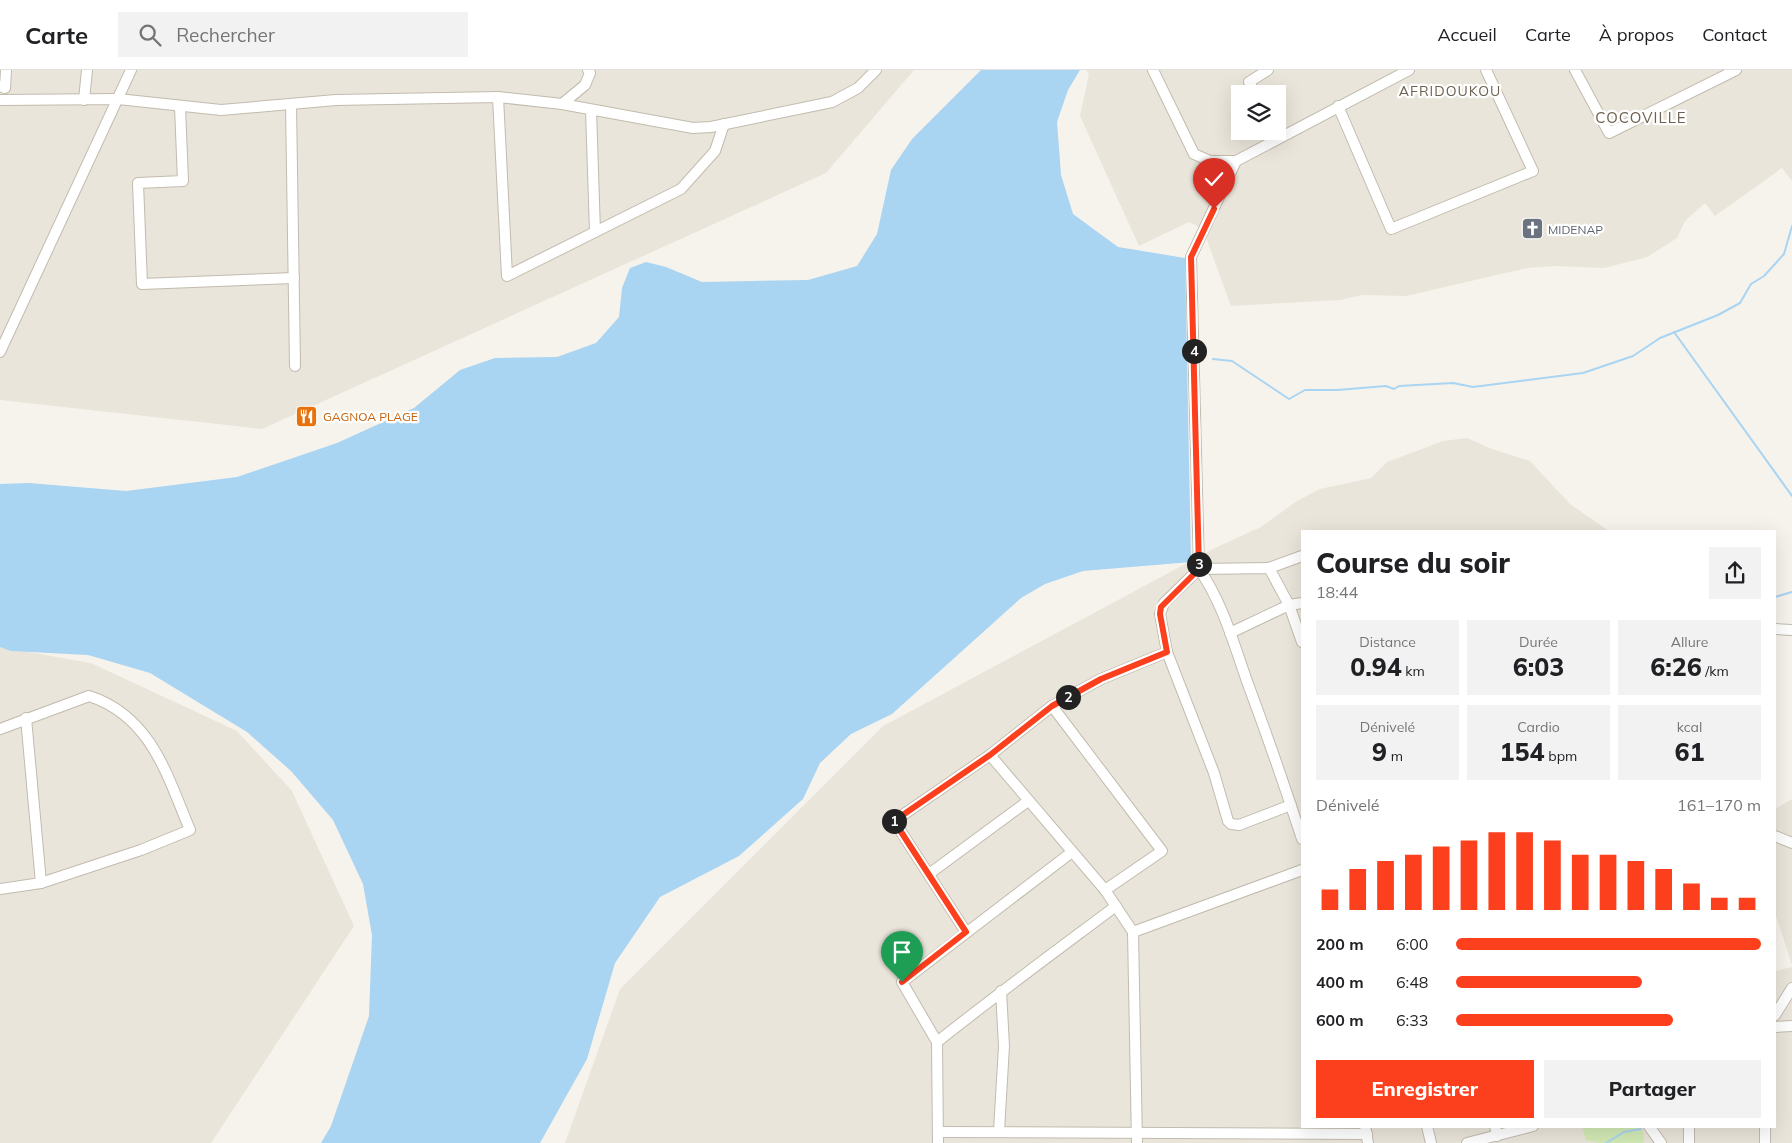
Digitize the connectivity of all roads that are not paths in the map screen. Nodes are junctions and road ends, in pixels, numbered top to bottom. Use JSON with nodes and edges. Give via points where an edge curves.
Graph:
{"nodes":[{"id":1,"x":6,"y":70,"type":"edge"},
{"id":2,"x":87,"y":70,"type":"edge"},
{"id":3,"x":132,"y":70,"type":"edge"},
{"id":4,"x":588,"y":70,"type":"edge"},
{"id":5,"x":876,"y":70,"type":"edge"},
{"id":6,"x":1153,"y":70,"type":"edge"},
{"id":7,"x":1268,"y":70,"type":"edge"},
{"id":8,"x":1409,"y":70,"type":"edge"},
{"id":9,"x":1486,"y":70,"type":"edge"},
{"id":10,"x":1575,"y":70,"type":"edge"},
{"id":11,"x":1736,"y":70,"type":"edge"},
{"id":12,"x":1251,"y":85,"type":"edge"},
{"id":13,"x":0,"y":86,"type":"edge"},
{"id":14,"x":498,"y":97,"type":"junction"},
{"id":15,"x":118,"y":99,"type":"junction"},
{"id":16,"x":0,"y":100,"type":"edge"},
{"id":17,"x":84,"y":100,"type":"junction"},
{"id":18,"x":291,"y":104,"type":"junction"},
{"id":19,"x":562,"y":104,"type":"junction"},
{"id":20,"x":1338,"y":106,"type":"junction"},
{"id":21,"x":180,"y":107,"type":"junction"},
{"id":22,"x":591,"y":110,"type":"junction"},
{"id":23,"x":724,"y":124,"type":"junction"},
{"id":24,"x":1286,"y":130,"type":"edge"},
{"id":25,"x":1269,"y":140,"type":"edge"},
{"id":26,"x":1236,"y":161,"type":"junction"},
{"id":27,"x":595,"y":232,"type":"junction"},
{"id":28,"x":294,"y":278,"type":"junction"},
{"id":29,"x":0,"y":352,"type":"edge"},
{"id":30,"x":295,"y":366,"type":"dead end"},
{"id":31,"x":1301,"y":556,"type":"edge"},
{"id":32,"x":1269,"y":568,"type":"junction"},
{"id":33,"x":1199,"y":569,"type":"junction"},
{"id":34,"x":1301,"y":602,"type":"edge"},
{"id":35,"x":1289,"y":605,"type":"junction"},
{"id":36,"x":1776,"y":629,"type":"edge"},
{"id":37,"x":1792,"y":630,"type":"edge"},
{"id":38,"x":1230,"y":633,"type":"junction"},
{"id":39,"x":1301,"y":639,"type":"edge"},
{"id":40,"x":1167,"y":652,"type":"junction"},
{"id":41,"x":1052,"y":706,"type":"junction"},
{"id":42,"x":26,"y":718,"type":"junction"},
{"id":43,"x":0,"y":729,"type":"edge"},
{"id":44,"x":990,"y":755,"type":"junction"},
{"id":45,"x":1028,"y":801,"type":"junction"},
{"id":46,"x":1291,"y":805,"type":"junction"},
{"id":47,"x":1301,"y":836,"type":"edge"},
{"id":48,"x":1776,"y":836,"type":"edge"},
{"id":49,"x":1792,"y":843,"type":"edge"},
{"id":50,"x":1072,"y":852,"type":"junction"},
{"id":51,"x":1301,"y":870,"type":"edge"},
{"id":52,"x":929,"y":874,"type":"junction"},
{"id":53,"x":41,"y":883,"type":"junction"},
{"id":54,"x":0,"y":889,"type":"edge"},
{"id":55,"x":1105,"y":890,"type":"junction"},
{"id":56,"x":1116,"y":906,"type":"junction"},
{"id":57,"x":966,"y":932,"type":"junction"},
{"id":58,"x":1133,"y":932,"type":"junction"},
{"id":59,"x":1792,"y":988,"type":"edge"},
{"id":60,"x":1001,"y":991,"type":"junction"},
{"id":61,"x":1776,"y":1013,"type":"edge"},
{"id":62,"x":1792,"y":1026,"type":"edge"},
{"id":63,"x":1776,"y":1027,"type":"edge"},
{"id":64,"x":937,"y":1042,"type":"junction"},
{"id":65,"x":1427,"y":1128,"type":"edge"},
{"id":66,"x":1518,"y":1128,"type":"edge"},
{"id":67,"x":1650,"y":1128,"type":"edge"},
{"id":68,"x":1689,"y":1128,"type":"edge"},
{"id":69,"x":1766,"y":1128,"type":"edge"},
{"id":70,"x":999,"y":1131,"type":"junction"},
{"id":71,"x":1496,"y":1131,"type":"edge"},
{"id":72,"x":938,"y":1132,"type":"junction"},
{"id":73,"x":1367,"y":1134,"type":"edge"},
{"id":74,"x":1137,"y":1138,"type":"edge"},
{"id":75,"x":938,"y":1143,"type":"edge"},
{"id":76,"x":1431,"y":1143,"type":"edge"},
{"id":77,"x":1467,"y":1143,"type":"edge"},
{"id":78,"x":1661,"y":1143,"type":"edge"},
{"id":79,"x":1690,"y":1143,"type":"edge"},
{"id":80,"x":1765,"y":1143,"type":"edge"}],
"edges":[{"from":1,"to":13,"type":"street","via":[[5,88]]},
{"from":2,"to":17,"type":"street"},
{"from":3,"to":15,"type":"street"},
{"from":4,"to":19,"type":"street","via":[[590,73],[585,85]]},
{"from":5,"to":23,"type":"street","via":[[858,88],[832,102]]},
{"from":6,"to":26,"type":"street","via":[[1194,154],[1210,161]]},
{"from":7,"to":12,"type":"street","via":[[1249,82]]},
{"from":8,"to":20,"type":"street"},
{"from":9,"to":20,"type":"street","via":[[1533,170],[1392,229]]},
{"from":10,"to":11,"type":"street","via":[[1609,133]]},
{"from":14,"to":18,"type":"street","via":[[386,98]]},
{"from":14,"to":19,"type":"street"},
{"from":14,"to":27,"type":"street","via":[[506,276]]},
{"from":15,"to":17,"type":"street"},
{"from":15,"to":21,"type":"street"},
{"from":15,"to":29,"type":"street"},
{"from":16,"to":17,"type":"street"},
{"from":18,"to":21,"type":"street","via":[[221,110]]},
{"from":18,"to":28,"type":"street"},
{"from":19,"to":22,"type":"street"},
{"from":20,"to":24,"type":"street"},
{"from":21,"to":28,"type":"street","via":[[183,181],[138,183],[142,284]]},
{"from":22,"to":23,"type":"street","via":[[686,128]]},
{"from":22,"to":27,"type":"street"},
{"from":23,"to":27,"type":"street","via":[[714,151],[680,189]]},
{"from":25,"to":26,"type":"street"},
{"from":26,"to":33,"type":"street","via":[[1191,257]]},
{"from":28,"to":30,"type":"street"},
{"from":31,"to":32,"type":"street"},
{"from":32,"to":33,"type":"street"},
{"from":32,"to":35,"type":"street"},
{"from":33,"to":38,"type":"street","via":[[1213,589]]},
{"from":33,"to":40,"type":"street","via":[[1161,607]]},
{"from":34,"to":35,"type":"street"},
{"from":35,"to":38,"type":"street"},
{"from":35,"to":39,"type":"street"},
{"from":36,"to":37,"type":"street"},
{"from":38,"to":46,"type":"street"},
{"from":40,"to":41,"type":"street","via":[[1101,679]]},
{"from":40,"to":46,"type":"street","via":[[1231,824],[1239,825]]},
{"from":41,"to":44,"type":"street"},
{"from":41,"to":55,"type":"street","via":[[1162,851]]},
{"from":42,"to":43,"type":"street"},
{"from":42,"to":53,"type":"street"},
{"from":42,"to":53,"type":"street","via":[[89,696],[123,712],[140,728],[167,774],[190,830]]},
{"from":44,"to":45,"type":"street"},
{"from":44,"to":52,"type":"street","via":[[894,821]]},
{"from":45,"to":50,"type":"street"},
{"from":45,"to":52,"type":"street"},
{"from":46,"to":47,"type":"street"},
{"from":48,"to":49,"type":"street"},
{"from":50,"to":55,"type":"street"},
{"from":50,"to":57,"type":"street"},
{"from":51,"to":58,"type":"street"},
{"from":52,"to":57,"type":"street"},
{"from":53,"to":54,"type":"street"},
{"from":55,"to":56,"type":"street"},
{"from":56,"to":58,"type":"street"},
{"from":56,"to":60,"type":"street"},
{"from":57,"to":64,"type":"street","via":[[902,982]]},
{"from":58,"to":74,"type":"street"},
{"from":59,"to":61,"type":"street"},
{"from":60,"to":64,"type":"street"},
{"from":60,"to":70,"type":"street","via":[[1004,1046]]},
{"from":62,"to":63,"type":"street"},
{"from":64,"to":72,"type":"street"},
{"from":65,"to":76,"type":"street"},
{"from":66,"to":71,"type":"street"},
{"from":67,"to":78,"type":"street"},
{"from":68,"to":79,"type":"street"},
{"from":69,"to":80,"type":"street"},
{"from":70,"to":72,"type":"street"},
{"from":70,"to":74,"type":"street"},
{"from":71,"to":77,"type":"street"},
{"from":72,"to":75,"type":"street"},
{"from":73,"to":74,"type":"street"}]}
